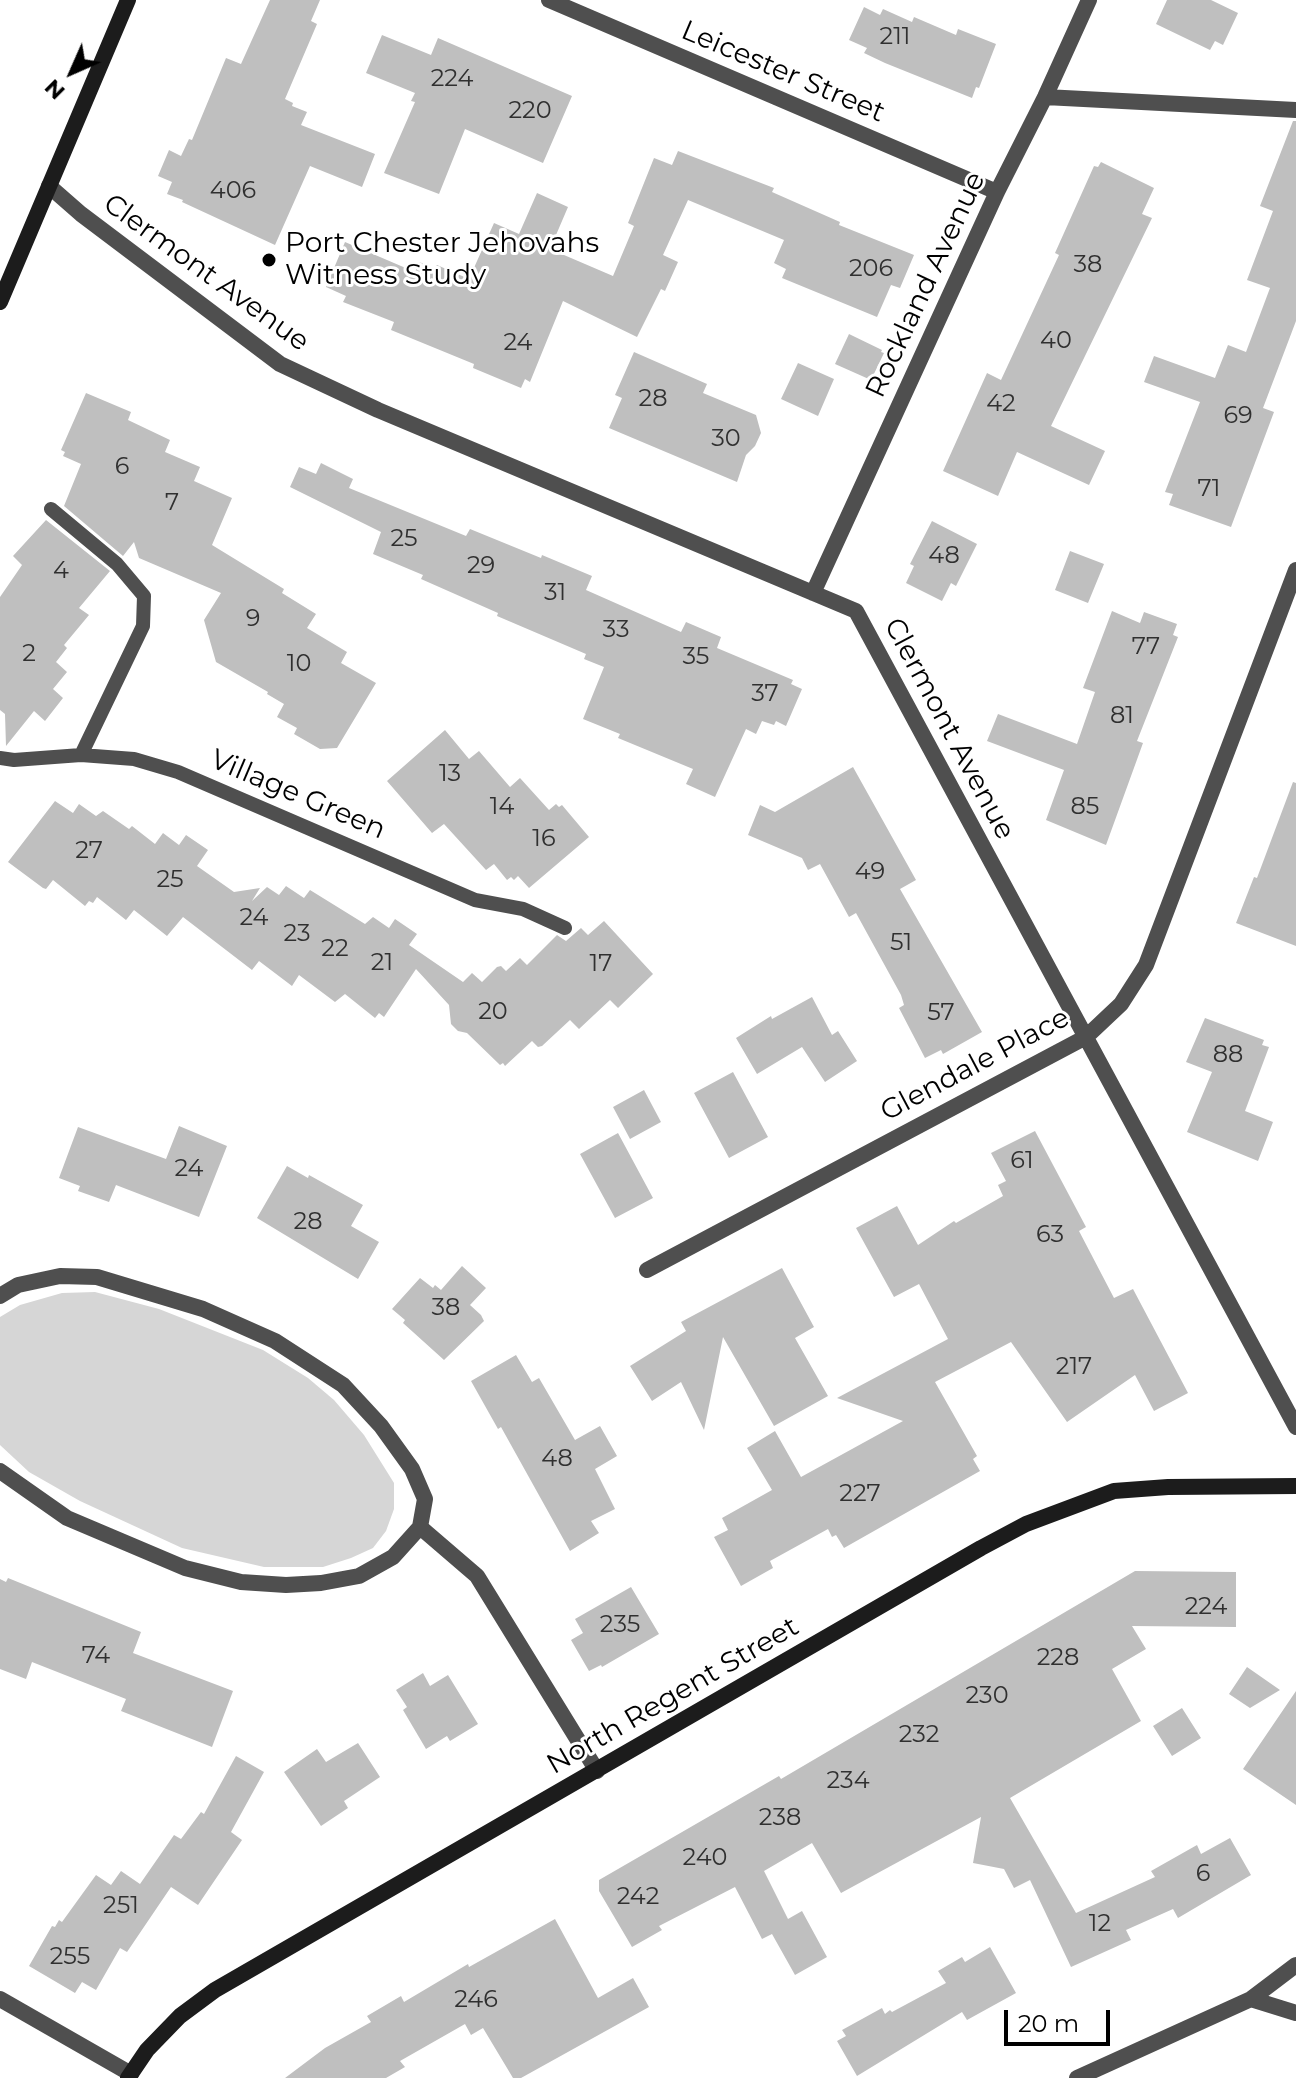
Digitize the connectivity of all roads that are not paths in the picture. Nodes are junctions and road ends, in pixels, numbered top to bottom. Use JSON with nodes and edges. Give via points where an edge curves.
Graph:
{"nodes":[{"id":1,"x":128,"y":0,"type":"edge"},
{"id":2,"x":549,"y":0,"type":"edge"},
{"id":3,"x":1089,"y":0,"type":"edge"},
{"id":4,"x":1045,"y":97,"type":"junction"},
{"id":5,"x":1296,"y":110,"type":"edge"},
{"id":6,"x":49,"y":186,"type":"junction"},
{"id":7,"x":997,"y":192,"type":"junction"},
{"id":8,"x":0,"y":302,"type":"edge"},
{"id":9,"x":51,"y":509,"type":"dead end"},
{"id":10,"x":1296,"y":570,"type":"edge"},
{"id":11,"x":813,"y":593,"type":"junction"},
{"id":12,"x":81,"y":755,"type":"junction"},
{"id":13,"x":0,"y":758,"type":"edge"},
{"id":14,"x":565,"y":928,"type":"dead end"},
{"id":15,"x":1086,"y":1037,"type":"junction"},
{"id":16,"x":647,"y":1270,"type":"dead end"},
{"id":17,"x":0,"y":1296,"type":"edge"},
{"id":18,"x":1296,"y":1427,"type":"edge"},
{"id":19,"x":0,"y":1471,"type":"edge"},
{"id":20,"x":1296,"y":1486,"type":"edge"},
{"id":21,"x":420,"y":1527,"type":"junction"},
{"id":22,"x":597,"y":1771,"type":"junction"},
{"id":23,"x":1296,"y":1965,"type":"edge"},
{"id":24,"x":0,"y":1999,"type":"edge"},
{"id":25,"x":1251,"y":1999,"type":"junction"},
{"id":26,"x":1296,"y":2013,"type":"edge"},
{"id":27,"x":129,"y":2076,"type":"edge"},
{"id":28,"x":1077,"y":2078,"type":"edge"}],
"edges":[{"from":1,"to":6,"type":"street"},
{"from":2,"to":7,"type":"street","name":"Leicester Street"},
{"from":3,"to":4,"type":"street","name":"Rockland Avenue"},
{"from":4,"to":5,"type":"street"},
{"from":4,"to":7,"type":"street","name":"Rockland Avenue"},
{"from":6,"to":8,"type":"street"},
{"from":6,"to":11,"type":"street","name":"Clermont Avenue","via":[[280,364]]},
{"from":7,"to":11,"type":"street","name":"Rockland Avenue"},
{"from":9,"to":12,"type":"lane","via":[[117,564],[144,596],[143,626]]},
{"from":10,"to":15,"type":"street","name":"Glendale Place","via":[[1146,965],[1121,1004]]},
{"from":11,"to":15,"type":"street","name":"Clermont Avenue","via":[[856,611]]},
{"from":12,"to":13,"type":"lane","name":"Village Green"},
{"from":12,"to":14,"type":"lane","name":"Village Green","via":[[134,759],[178,772],[475,900],[523,909]]},
{"from":15,"to":16,"type":"street","name":"Glendale Place"},
{"from":15,"to":18,"type":"street","name":"Clermont Avenue"},
{"from":17,"to":21,"type":"street","via":[[18,1285],[60,1276],[97,1277],[203,1309],[275,1341],[343,1385],[381,1426],[412,1469],[425,1499]]},
{"from":19,"to":21,"type":"street","via":[[67,1518],[185,1568],[241,1582],[286,1585],[359,1576],[393,1557]]},
{"from":20,"to":22,"type":"street","name":"North Regent Street","via":[[1114,1491],[1058,1511],[981,1548]]},
{"from":21,"to":22,"type":"street","via":[[477,1576]]},
{"from":22,"to":27,"type":"street","name":"North Regent Street","via":[[215,1990],[180,2016]]},
{"from":23,"to":25,"type":"street"},
{"from":24,"to":27,"type":"street"},
{"from":25,"to":26,"type":"street"},
{"from":25,"to":28,"type":"street"}]}
